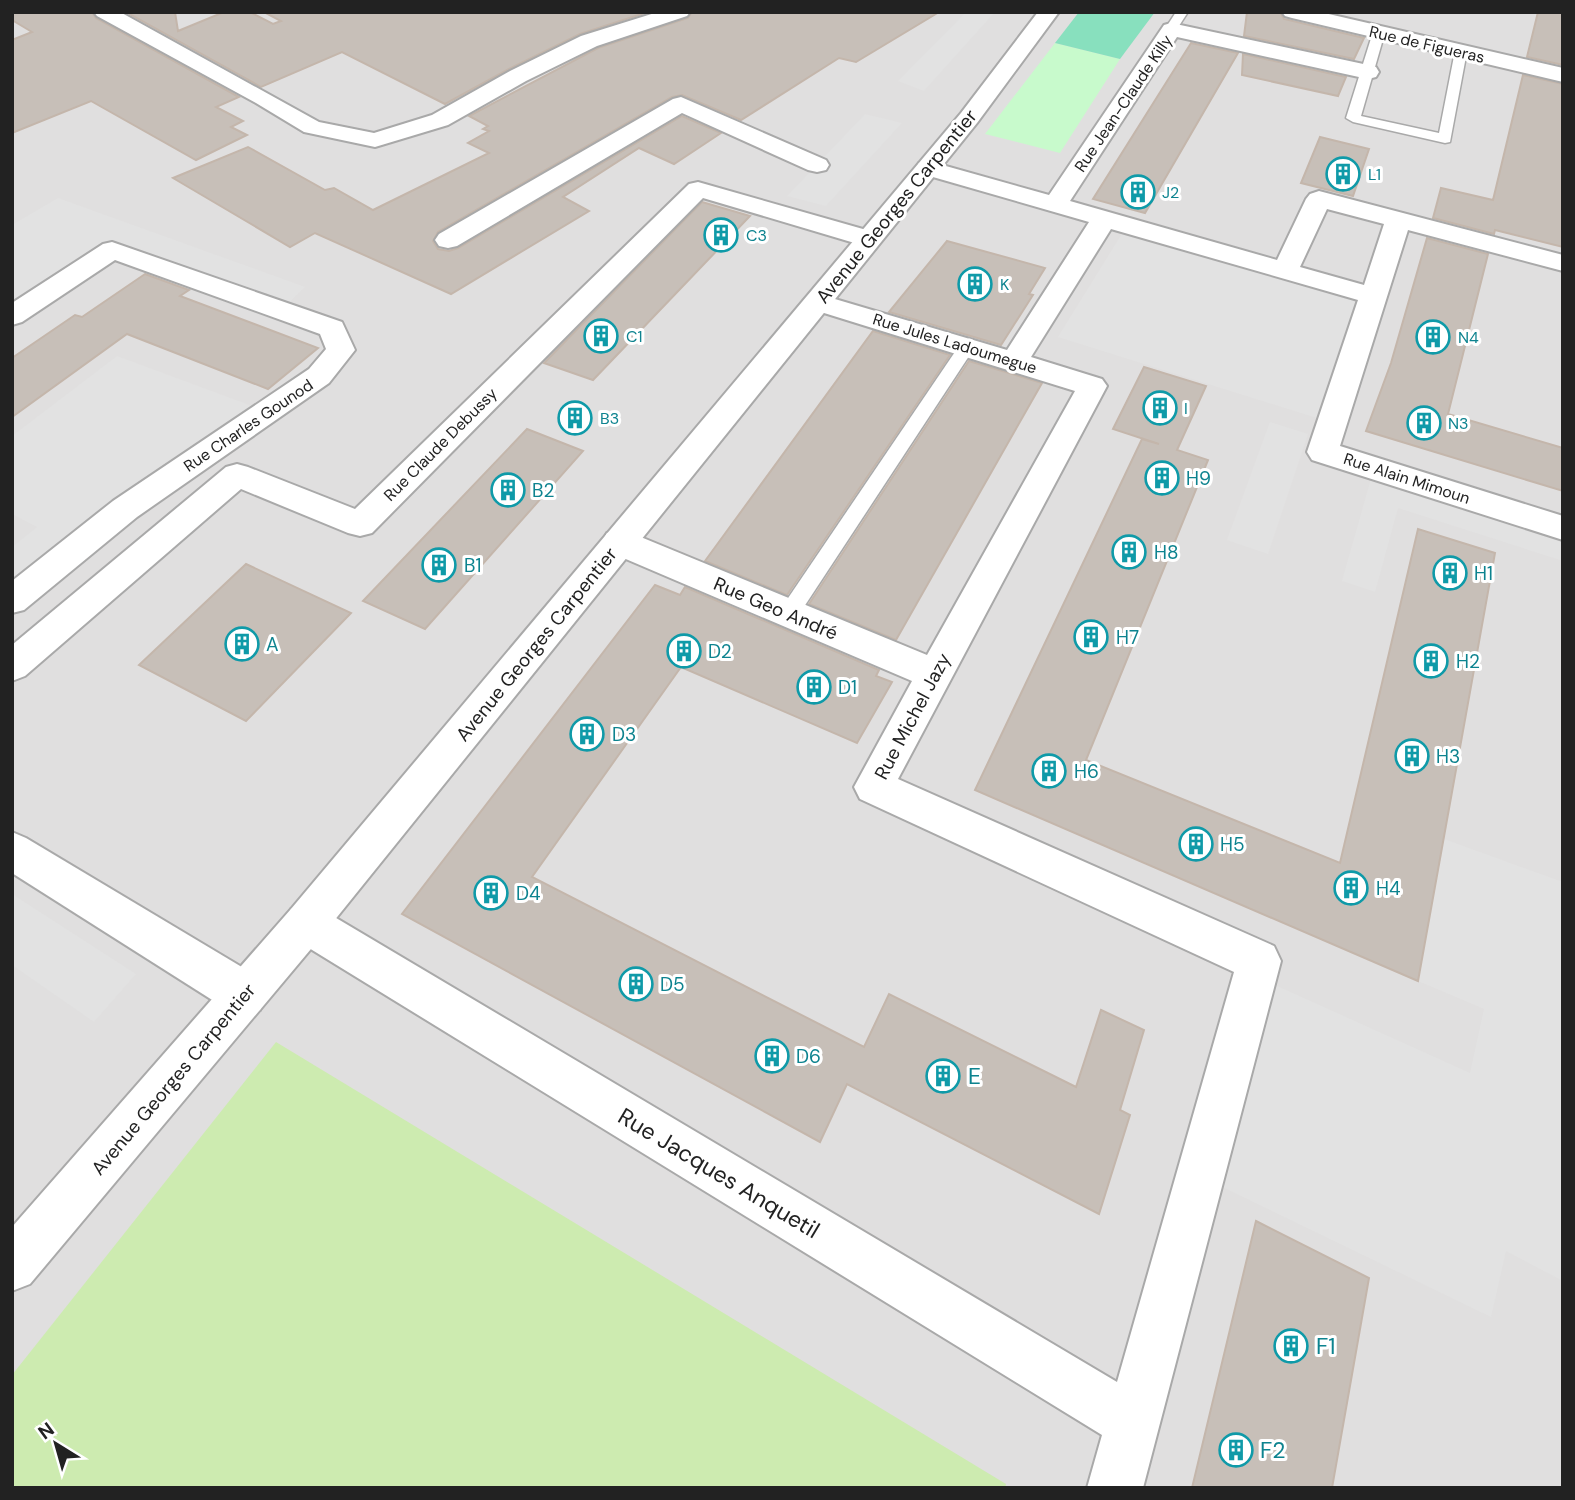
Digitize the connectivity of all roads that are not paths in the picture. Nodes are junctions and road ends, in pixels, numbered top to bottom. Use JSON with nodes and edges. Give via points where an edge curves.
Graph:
{"nodes":[{"id":1,"x":104,"y":12,"type":"edge"},
{"id":2,"x":1049,"y":12,"type":"edge"},
{"id":3,"x":1292,"y":12,"type":"edge"},
{"id":4,"x":678,"y":14,"type":"edge"},
{"id":5,"x":1176,"y":21,"type":"edge"},
{"id":6,"x":1379,"y":32,"type":"junction"},
{"id":7,"x":1461,"y":51,"type":"junction"},
{"id":8,"x":1368,"y":72,"type":"junction"},
{"id":9,"x":1563,"y":75,"type":"edge"},
{"id":10,"x":817,"y":165,"type":"dead end"},
{"id":11,"x":928,"y":168,"type":"junction"},
{"id":12,"x":1055,"y":205,"type":"junction"},
{"id":13,"x":1104,"y":219,"type":"junction"},
{"id":14,"x":1398,"y":220,"type":"junction"},
{"id":15,"x":448,"y":240,"type":"dead end"},
{"id":16,"x":868,"y":240,"type":"junction"},
{"id":17,"x":1563,"y":263,"type":"edge"},
{"id":18,"x":1285,"y":271,"type":"junction"},
{"id":19,"x":1373,"y":296,"type":"junction"},
{"id":20,"x":818,"y":302,"type":"junction"},
{"id":21,"x":12,"y":316,"type":"edge"},
{"id":22,"x":967,"y":347,"type":"junction"},
{"id":23,"x":1014,"y":361,"type":"junction"},
{"id":24,"x":1092,"y":386,"type":"joint"},
{"id":25,"x":1563,"y":527,"type":"edge"},
{"id":26,"x":619,"y":542,"type":"junction"},
{"id":27,"x":12,"y":600,"type":"edge"},
{"id":28,"x":789,"y":613,"type":"junction"},
{"id":29,"x":12,"y":666,"type":"edge"},
{"id":30,"x":934,"y":674,"type":"junction"},
{"id":31,"x":12,"y":851,"type":"edge"},
{"id":32,"x":306,"y":923,"type":"junction"},
{"id":33,"x":244,"y":995,"type":"junction"},
{"id":34,"x":12,"y":1266,"type":"edge"},
{"id":35,"x":1132,"y":1422,"type":"junction"},
{"id":36,"x":1115,"y":1488,"type":"edge"}],
"edges":[{"from":1,"to":4,"type":"street","via":[[312,127],[375,140],[440,120],[589,41]]},
{"from":2,"to":11,"type":"street","name":"Avenue Georges Carpentier"},
{"from":3,"to":6,"type":"street","name":"Rue de Figueras"},
{"from":5,"to":8,"type":"street","name":"Rue Jean-Claude Killy"},
{"from":5,"to":12,"type":"street","name":"Rue Jean-Claude Killy"},
{"from":6,"to":7,"type":"street","name":"Rue de Figueras"},
{"from":6,"to":8,"type":"lane"},
{"from":7,"to":8,"type":"lane","via":[[1445,138],[1353,118]]},
{"from":7,"to":9,"type":"street","name":"Rue de Figueras"},
{"from":10,"to":15,"type":"street","via":[[681,104]]},
{"from":11,"to":12,"type":"street"},
{"from":11,"to":16,"type":"street","name":"Avenue Georges Carpentier"},
{"from":12,"to":13,"type":"street"},
{"from":13,"to":18,"type":"street"},
{"from":13,"to":23,"type":"street"},
{"from":14,"to":17,"type":"street"},
{"from":14,"to":18,"type":"street","via":[[1319,199]]},
{"from":14,"to":19,"type":"street","name":"Rue Alain Mimoun"},
{"from":16,"to":20,"type":"street","name":"Avenue Georges Carpentier"},
{"from":16,"to":29,"type":"street","name":"Rue Claude Debussy","via":[[698,189],[360,524],[237,475]]},
{"from":18,"to":19,"type":"street"},
{"from":19,"to":25,"type":"street","name":"Rue Alain Mimoun","via":[[1322,452]]},
{"from":20,"to":22,"type":"street","name":"Rue Jules Ladoumegue"},
{"from":20,"to":26,"type":"street","name":"Avenue Georges Carpentier"},
{"from":21,"to":27,"type":"street","name":"Rue Charles Gounod","via":[[111,250],[332,328],[341,350],[319,376],[125,509]]},
{"from":22,"to":23,"type":"street","name":"Rue Jules Ladoumegue"},
{"from":22,"to":28,"type":"lane"},
{"from":23,"to":24,"type":"street","name":"Rue Jules Ladoumegue"},
{"from":24,"to":30,"type":"street","name":"Rue Michel Jazy"},
{"from":26,"to":28,"type":"street","name":"Rue Geo André"},
{"from":26,"to":32,"type":"street","name":"Avenue Georges Carpentier"},
{"from":28,"to":30,"type":"street","name":"Rue Geo André"},
{"from":30,"to":35,"type":"street","name":"Rue Michel Jazy","via":[[874,787],[1259,961]]},
{"from":31,"to":33,"type":"street"},
{"from":32,"to":33,"type":"street","name":"Avenue Georges Carpentier"},
{"from":32,"to":35,"type":"street","name":"Rue Jacques Anquetil"},
{"from":33,"to":34,"type":"street","name":"Avenue Georges Carpentier"},
{"from":35,"to":36,"type":"street"}]}
